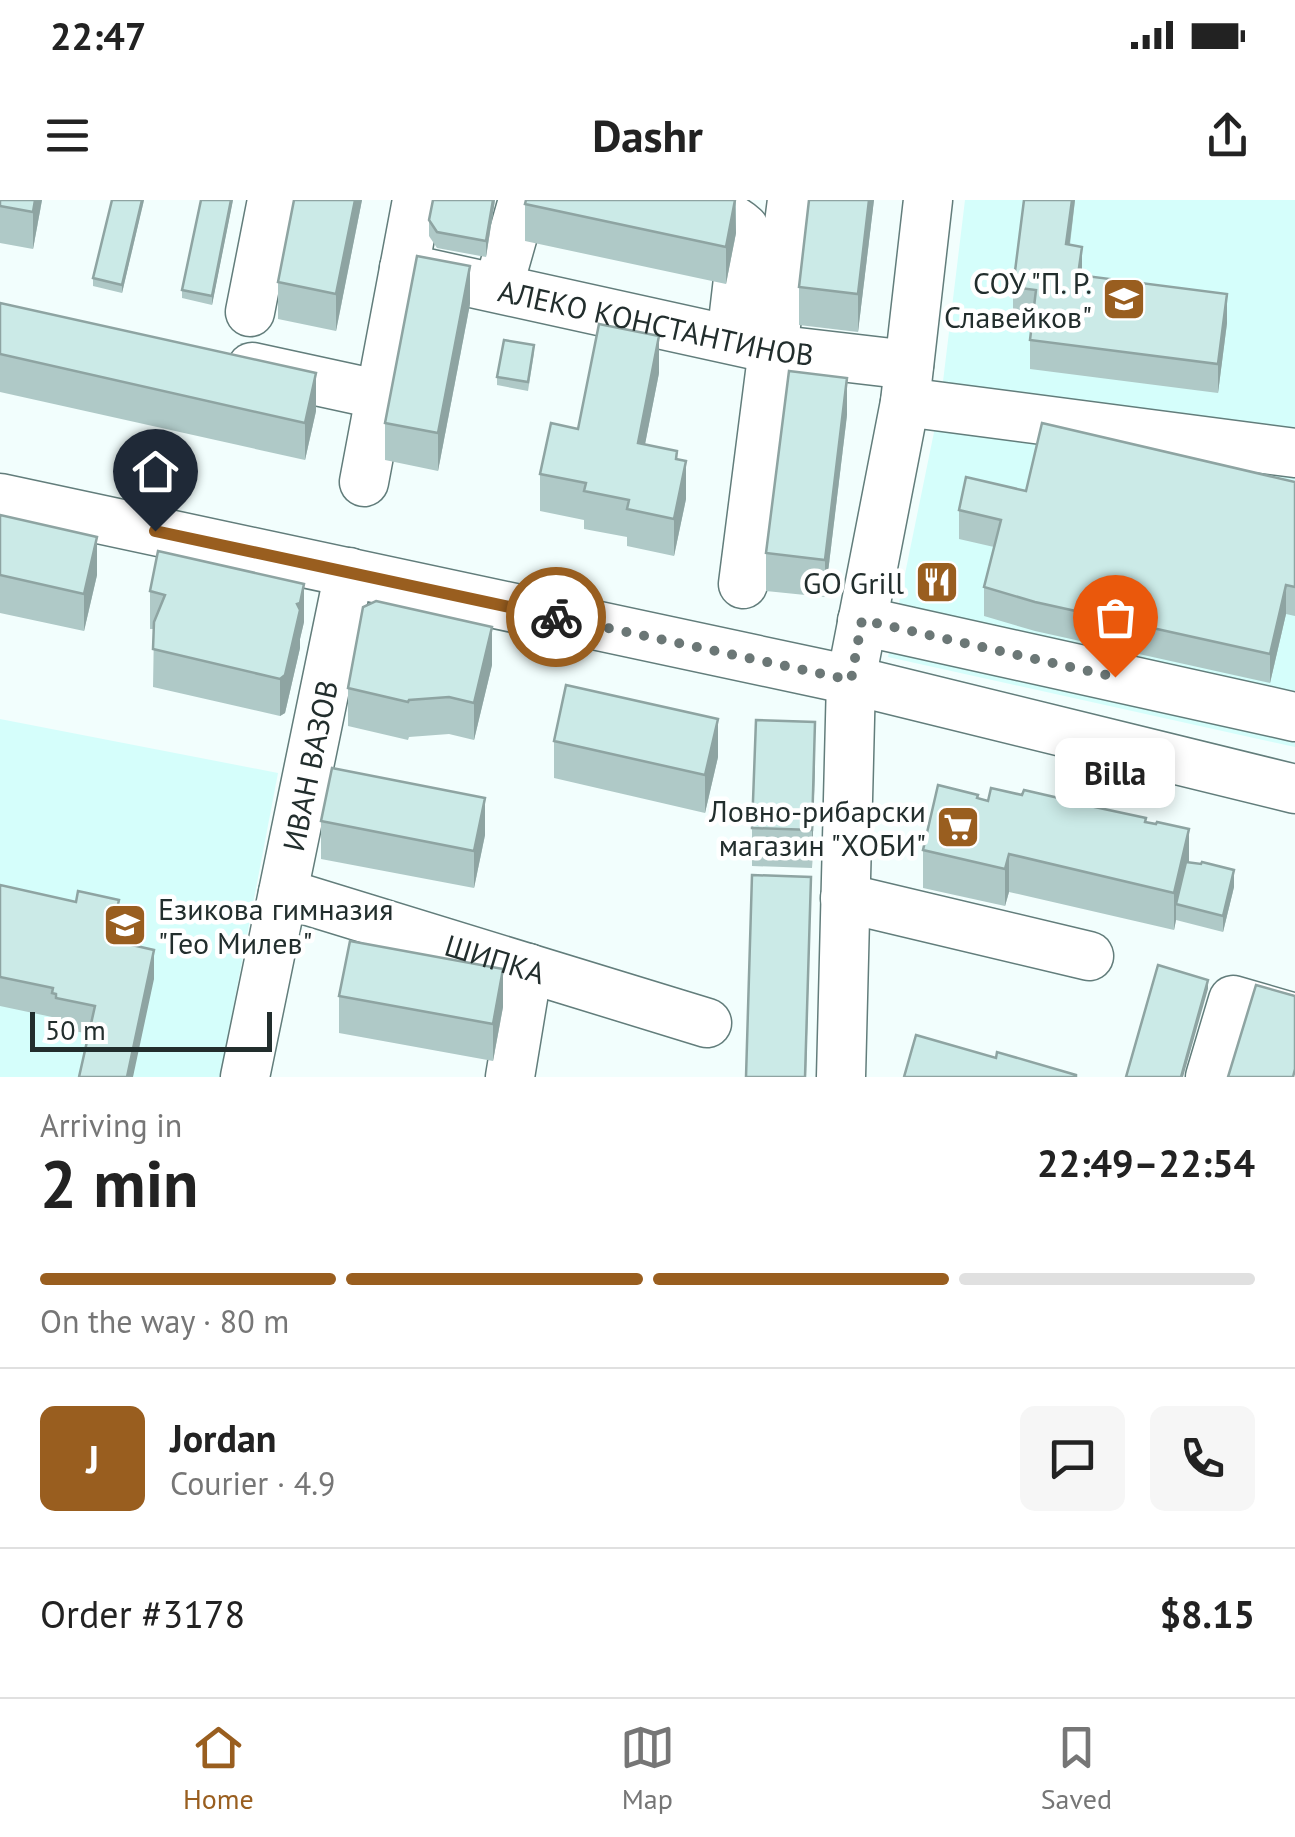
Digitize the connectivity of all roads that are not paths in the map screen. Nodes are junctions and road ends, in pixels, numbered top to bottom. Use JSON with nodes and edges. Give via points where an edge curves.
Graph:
{"nodes":[{"id":1,"x":272,"y":200,"type":"edge"},
{"id":2,"x":417,"y":200,"type":"edge"},
{"id":3,"x":523,"y":200,"type":"edge"},
{"id":4,"x":662,"y":200,"type":"edge"},
{"id":5,"x":792,"y":200,"type":"edge"},
{"id":6,"x":928,"y":200,"type":"edge"},
{"id":7,"x":404,"y":268,"type":"junction"},
{"id":8,"x":498,"y":288,"type":"junction"},
{"id":9,"x":250,"y":312,"type":"dead end"},
{"id":10,"x":752,"y":344,"type":"junction"},
{"id":11,"x":211,"y":358,"type":"edge"},
{"id":12,"x":907,"y":384,"type":"junction"},
{"id":13,"x":380,"y":396,"type":"junction"},
{"id":14,"x":1295,"y":453,"type":"edge"},
{"id":15,"x":364,"y":482,"type":"dead end"},
{"id":16,"x":0,"y":498,"type":"edge"},
{"id":17,"x":349,"y":572,"type":"junction"},
{"id":18,"x":743,"y":584,"type":"dead end"},
{"id":19,"x":862,"y":620,"type":"junction"},
{"id":20,"x":851,"y":680,"type":"junction"},
{"id":21,"x":1295,"y":717,"type":"edge"},
{"id":22,"x":1292,"y":777,"type":"edge"},
{"id":23,"x":283,"y":893,"type":"junction"},
{"id":24,"x":845,"y":898,"type":"junction"},
{"id":25,"x":1089,"y":956,"type":"dead end"},
{"id":26,"x":528,"y":968,"type":"junction"},
{"id":27,"x":1295,"y":1018,"type":"edge"},
{"id":28,"x":707,"y":1023,"type":"dead end"},
{"id":29,"x":245,"y":1077,"type":"edge"},
{"id":30,"x":510,"y":1077,"type":"edge"},
{"id":31,"x":841,"y":1077,"type":"edge"},
{"id":32,"x":1210,"y":1077,"type":"edge"}],
"edges":[{"from":1,"to":9,"type":"street"},
{"from":2,"to":7,"type":"street"},
{"from":3,"to":8,"type":"street"},
{"from":4,"to":10,"type":"street","via":[[713,210],[744,228]]},
{"from":5,"to":10,"type":"street"},
{"from":6,"to":12,"type":"street"},
{"from":7,"to":8,"type":"street","name":"АЛЕКО КОНСТАНТИНОВ"},
{"from":7,"to":13,"type":"street"},
{"from":8,"to":10,"type":"street","name":"АЛЕКО КОНСТАНТИНОВ"},
{"from":10,"to":12,"type":"street","name":"АЛЕКО КОНСТАНТИНОВ"},
{"from":10,"to":18,"type":"street"},
{"from":11,"to":13,"type":"street"},
{"from":12,"to":14,"type":"street","name":"АЛЕКО КОНСТАНТИНОВ"},
{"from":12,"to":19,"type":"street"},
{"from":13,"to":15,"type":"street"},
{"from":16,"to":17,"type":"street"},
{"from":17,"to":20,"type":"street"},
{"from":17,"to":23,"type":"street","name":"ИВАН ВАЗОВ"},
{"from":19,"to":20,"type":"street"},
{"from":19,"to":21,"type":"street"},
{"from":20,"to":22,"type":"street"},
{"from":20,"to":24,"type":"street"},
{"from":23,"to":26,"type":"street","name":"ШИПКА"},
{"from":23,"to":29,"type":"street","name":"ИВАН ВАЗОВ"},
{"from":24,"to":25,"type":"street"},
{"from":24,"to":31,"type":"street"},
{"from":26,"to":28,"type":"street","name":"ШИПКА"},
{"from":26,"to":30,"type":"street"},
{"from":27,"to":32,"type":"street","via":[[1233,1000]]}]}
